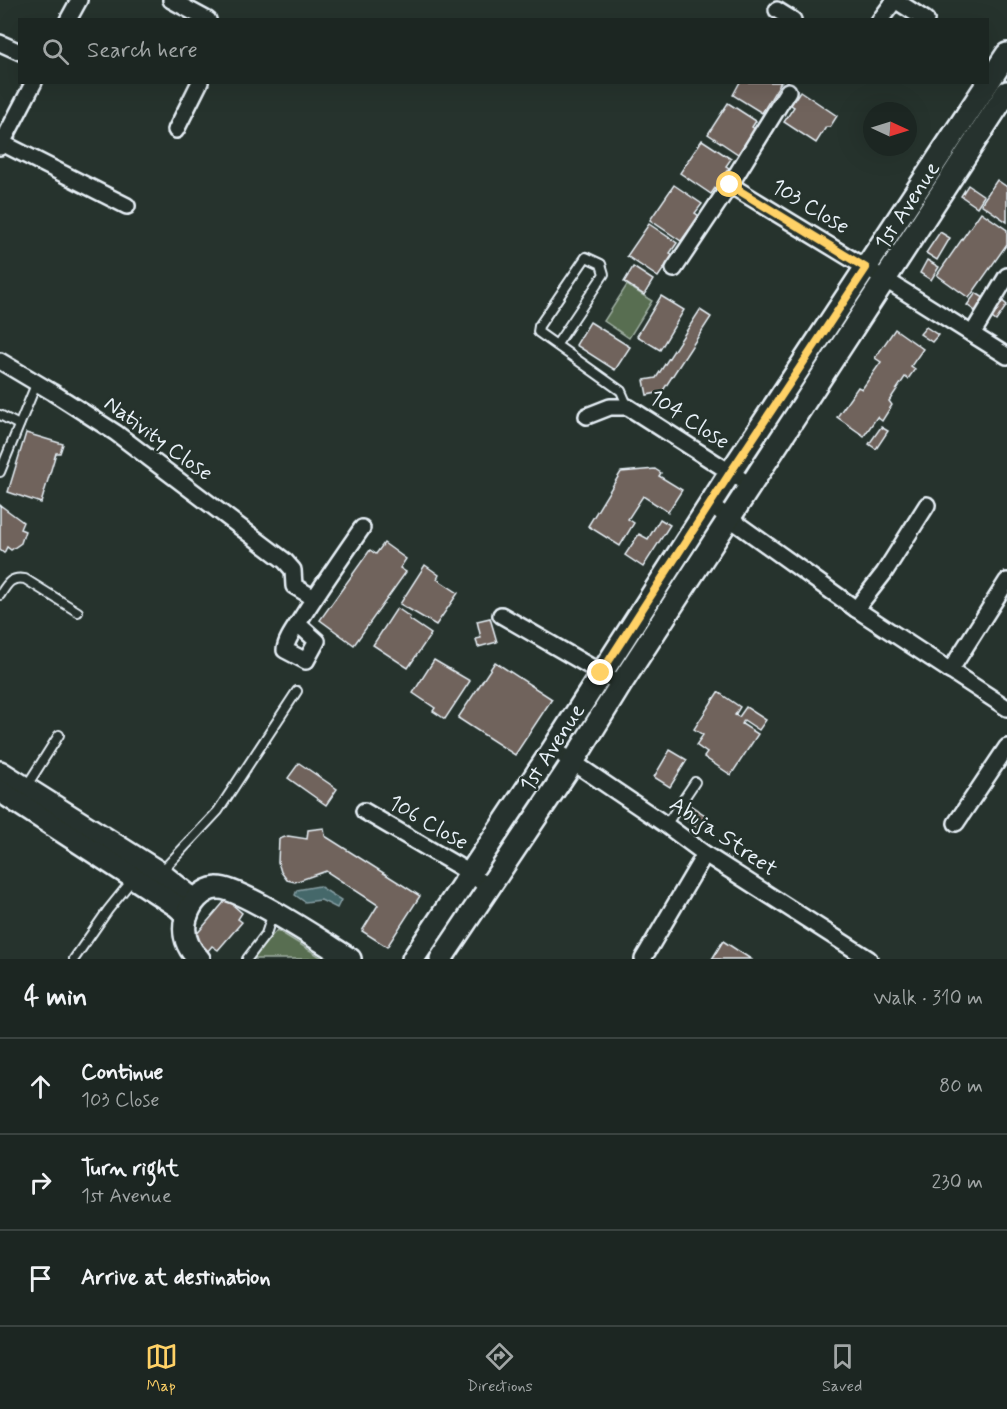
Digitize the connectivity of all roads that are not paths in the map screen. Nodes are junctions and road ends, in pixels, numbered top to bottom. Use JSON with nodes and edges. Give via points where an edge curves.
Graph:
{"nodes":[{"id":1,"x":78,"y":0,"type":"edge"},
{"id":2,"x":171,"y":0,"type":"edge"},
{"id":3,"x":895,"y":0,"type":"edge"},
{"id":4,"x":777,"y":10,"type":"dead end"},
{"id":5,"x":69,"y":18,"type":"edge"},
{"id":6,"x":204,"y":18,"type":"edge"},
{"id":7,"x":790,"y":18,"type":"edge"},
{"id":8,"x":882,"y":18,"type":"edge"},
{"id":9,"x":923,"y":18,"type":"edge"},
{"id":10,"x":0,"y":43,"type":"edge"},
{"id":11,"x":18,"y":51,"type":"edge"},
{"id":12,"x":1000,"y":63,"type":"edge"},
{"id":13,"x":989,"y":80,"type":"edge"},
{"id":14,"x":33,"y":84,"type":"edge"},
{"id":15,"x":199,"y":84,"type":"edge"},
{"id":16,"x":986,"y":84,"type":"edge"},
{"id":17,"x":788,"y":91,"type":"dead end"},
{"id":18,"x":1007,"y":92,"type":"edge"},
{"id":19,"x":176,"y":130,"type":"dead end"},
{"id":20,"x":1,"y":145,"type":"edge"},
{"id":21,"x":730,"y":185,"type":"junction"},
{"id":22,"x":127,"y":206,"type":"dead end"},
{"id":23,"x":866,"y":268,"type":"junction"},
{"id":24,"x":674,"y":269,"type":"dead end"},
{"id":25,"x":1007,"y":276,"type":"edge"},
{"id":26,"x":886,"y":280,"type":"junction"},
{"id":27,"x":972,"y":334,"type":"junction"},
{"id":28,"x":556,"y":344,"type":"junction"},
{"id":29,"x":1007,"y":356,"type":"edge"},
{"id":30,"x":0,"y":361,"type":"edge"},
{"id":31,"x":37,"y":382,"type":"junction"},
{"id":32,"x":628,"y":407,"type":"junction"},
{"id":33,"x":0,"y":415,"type":"edge"},
{"id":34,"x":587,"y":416,"type":"dead end"},
{"id":35,"x":19,"y":425,"type":"junction"},
{"id":36,"x":0,"y":472,"type":"edge"},
{"id":37,"x":730,"y":473,"type":"junction"},
{"id":38,"x":750,"y":485,"type":"junction"},
{"id":39,"x":927,"y":505,"type":"dead end"},
{"id":40,"x":711,"y":506,"type":"junction"},
{"id":41,"x":729,"y":518,"type":"junction"},
{"id":42,"x":362,"y":528,"type":"dead end"},
{"id":43,"x":1007,"y":581,"type":"edge"},
{"id":44,"x":0,"y":595,"type":"edge"},
{"id":45,"x":314,"y":598,"type":"junction"},
{"id":46,"x":856,"y":609,"type":"junction"},
{"id":47,"x":78,"y":612,"type":"dead end"},
{"id":48,"x":501,"y":615,"type":"dead end"},
{"id":49,"x":298,"y":624,"type":"dead end"},
{"id":50,"x":950,"y":670,"type":"junction"},
{"id":51,"x":601,"y":673,"type":"junction"},
{"id":52,"x":621,"y":684,"type":"junction"},
{"id":53,"x":297,"y":691,"type":"dead end"},
{"id":54,"x":1007,"y":708,"type":"edge"},
{"id":55,"x":59,"y":735,"type":"dead end"},
{"id":56,"x":1007,"y":747,"type":"edge"},
{"id":57,"x":553,"y":748,"type":"junction"},
{"id":58,"x":573,"y":762,"type":"junction"},
{"id":59,"x":0,"y":772,"type":"edge"},
{"id":60,"x":695,"y":782,"type":"dead end"},
{"id":61,"x":25,"y":788,"type":"junction"},
{"id":62,"x":0,"y":791,"type":"edge"},
{"id":63,"x":364,"y":811,"type":"dead end"},
{"id":64,"x":956,"y":823,"type":"dead end"},
{"id":65,"x":666,"y":825,"type":"junction"},
{"id":66,"x":705,"y":854,"type":"junction"},
{"id":67,"x":160,"y":873,"type":"junction"},
{"id":68,"x":470,"y":873,"type":"junction"},
{"id":69,"x":134,"y":878,"type":"junction"},
{"id":70,"x":489,"y":888,"type":"junction"},
{"id":71,"x":190,"y":907,"type":"junction"},
{"id":72,"x":274,"y":912,"type":"junction"},
{"id":73,"x":862,"y":957,"type":"edge"},
{"id":74,"x":74,"y":959,"type":"edge"},
{"id":75,"x":200,"y":959,"type":"edge"},
{"id":76,"x":248,"y":959,"type":"edge"},
{"id":77,"x":350,"y":959,"type":"edge"},
{"id":78,"x":413,"y":959,"type":"edge"},
{"id":79,"x":441,"y":959,"type":"edge"},
{"id":80,"x":643,"y":959,"type":"edge"}],
"edges":[{"from":1,"to":5,"type":"street"},
{"from":2,"to":6,"type":"street"},
{"from":3,"to":8,"type":"street"},
{"from":3,"to":9,"type":"street"},
{"from":4,"to":7,"type":"street"},
{"from":10,"to":11,"type":"street"},
{"from":12,"to":13,"type":"street","name":"1st Avenue"},
{"from":14,"to":20,"type":"street"},
{"from":15,"to":19,"type":"street"},
{"from":16,"to":23,"type":"street","name":"1st Avenue"},
{"from":17,"to":21,"type":"street"},
{"from":18,"to":26,"type":"street","name":"1st Avenue"},
{"from":20,"to":22,"type":"street"},
{"from":21,"to":23,"type":"street","name":"103 Close"},
{"from":21,"to":24,"type":"street"},
{"from":23,"to":26,"type":"street","name":"103 Close"},
{"from":23,"to":37,"type":"street","name":"1st Avenue"},
{"from":25,"to":27,"type":"street"},
{"from":26,"to":27,"type":"street","name":"103 Close"},
{"from":26,"to":38,"type":"street","name":"1st Avenue"},
{"from":27,"to":29,"type":"street","name":"103 Close"},
{"from":28,"to":28,"type":"lane","via":[[604,274],[601,264],[586,257],[539,326],[538,332]]},
{"from":28,"to":32,"type":"lane","via":[[621,391]]},
{"from":30,"to":31,"type":"street","name":"Nativity Close"},
{"from":31,"to":35,"type":"lane"},
{"from":31,"to":45,"type":"street","name":"Nativity Close","via":[[116,433],[285,561],[292,570],[294,586]]},
{"from":32,"to":34,"type":"street","name":"104 Close","via":[[610,407]]},
{"from":32,"to":37,"type":"street","name":"104 Close"},
{"from":33,"to":35,"type":"lane"},
{"from":35,"to":36,"type":"lane"},
{"from":37,"to":38,"type":"street","name":"104 Close"},
{"from":37,"to":40,"type":"street","name":"1st Avenue"},
{"from":38,"to":41,"type":"street","name":"1st Avenue"},
{"from":39,"to":46,"type":"street"},
{"from":40,"to":41,"type":"street"},
{"from":40,"to":51,"type":"street","name":"1st Avenue"},
{"from":41,"to":46,"type":"street"},
{"from":41,"to":52,"type":"street","name":"1st Avenue"},
{"from":42,"to":45,"type":"street"},
{"from":43,"to":50,"type":"street"},
{"from":44,"to":47,"type":"lane","via":[[16,577]]},
{"from":45,"to":49,"type":"street"},
{"from":46,"to":50,"type":"street"},
{"from":48,"to":51,"type":"street"},
{"from":50,"to":54,"type":"street"},
{"from":51,"to":52,"type":"street"},
{"from":51,"to":57,"type":"street","name":"1st Avenue"},
{"from":52,"to":58,"type":"street","name":"1st Avenue"},
{"from":53,"to":67,"type":"lane","via":[[218,811]]},
{"from":55,"to":61,"type":"lane"},
{"from":56,"to":64,"type":"street"},
{"from":57,"to":58,"type":"street","name":"Abuja Street"},
{"from":57,"to":68,"type":"street","name":"1st Avenue"},
{"from":58,"to":65,"type":"street","name":"Abuja Street"},
{"from":58,"to":70,"type":"street","name":"1st Avenue"},
{"from":59,"to":61,"type":"street"},
{"from":60,"to":65,"type":"lane"},
{"from":61,"to":67,"type":"street"},
{"from":62,"to":69,"type":"street"},
{"from":63,"to":68,"type":"street","name":"106 Close"},
{"from":65,"to":66,"type":"street","name":"Abuja Street"},
{"from":66,"to":73,"type":"street","name":"Abuja Street"},
{"from":66,"to":80,"type":"street"},
{"from":67,"to":71,"type":"street"},
{"from":68,"to":70,"type":"street","name":"106 Close"},
{"from":68,"to":78,"type":"street","name":"1st Avenue"},
{"from":69,"to":71,"type":"street"},
{"from":69,"to":74,"type":"lane"},
{"from":70,"to":79,"type":"street","name":"1st Avenue"},
{"from":71,"to":72,"type":"street","via":[[206,891],[217,888],[229,889]]},
{"from":71,"to":75,"type":"street","via":[[184,933],[187,944]]},
{"from":72,"to":76,"type":"lane","via":[[266,934]]},
{"from":72,"to":77,"type":"street"}]}
